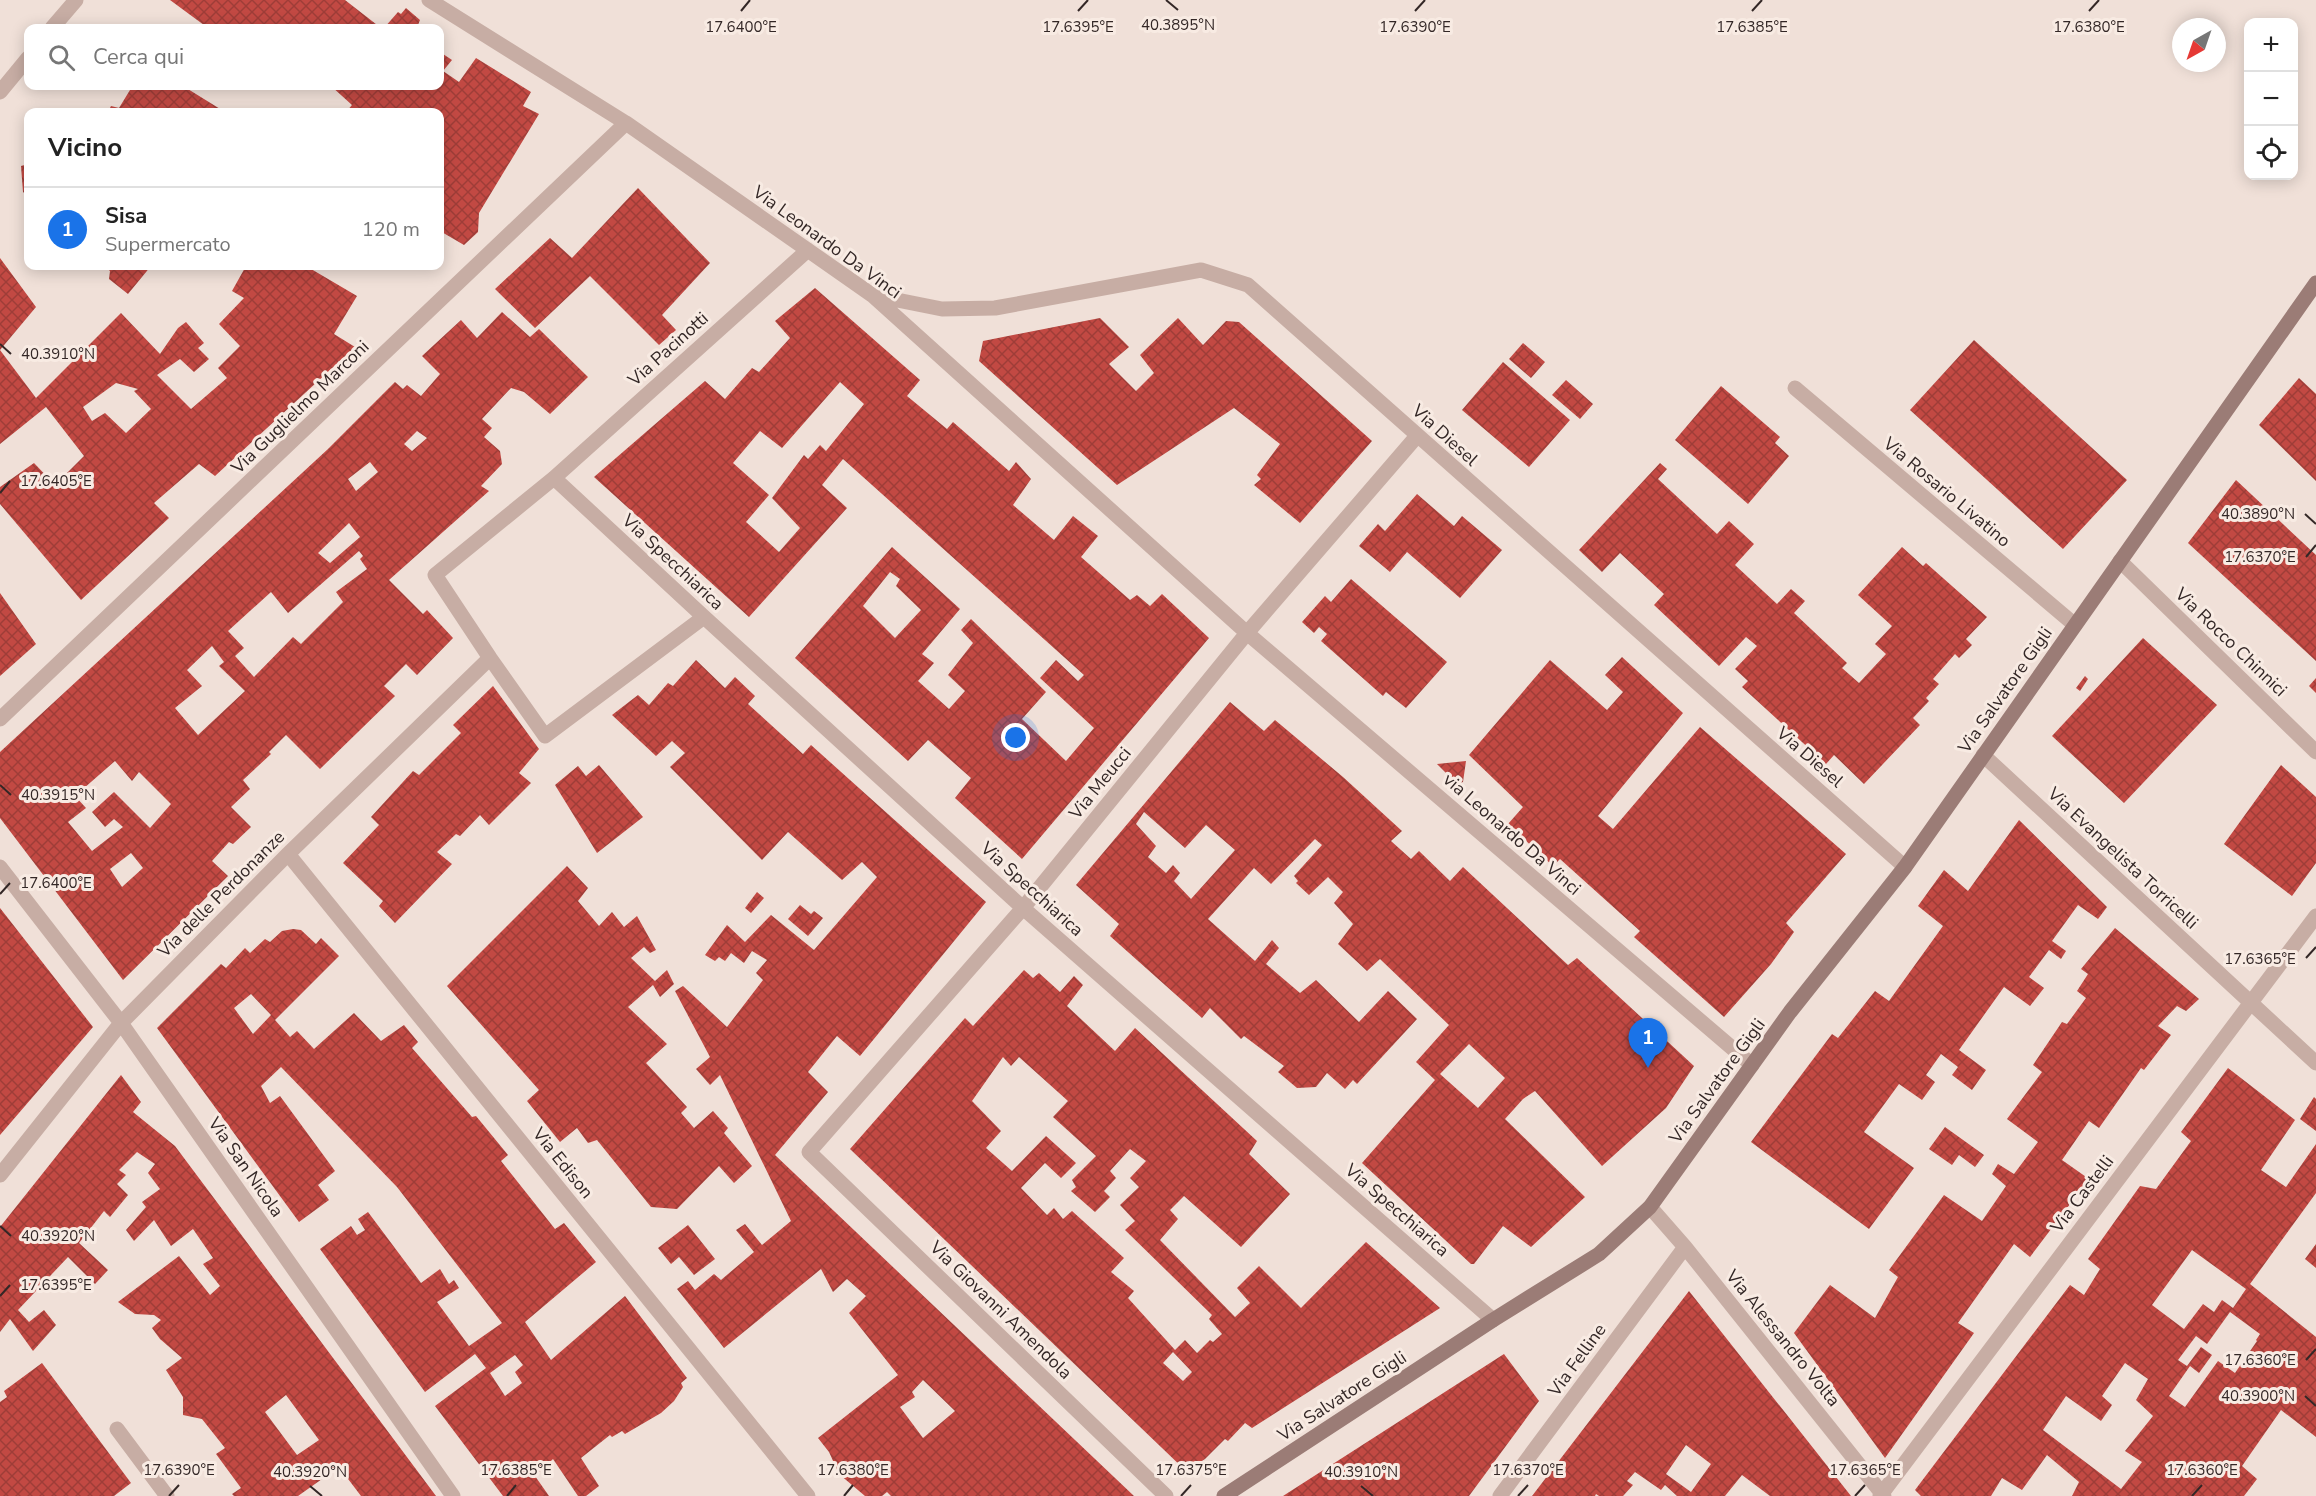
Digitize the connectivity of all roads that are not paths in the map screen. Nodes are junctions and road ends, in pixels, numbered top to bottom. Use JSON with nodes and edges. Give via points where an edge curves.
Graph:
{"nodes":[{"id":1,"x":76,"y":0,"type":"edge"},
{"id":2,"x":429,"y":0,"type":"edge"},
{"id":3,"x":55,"y":24,"type":"edge"},
{"id":4,"x":24,"y":63,"type":"edge"},
{"id":5,"x":0,"y":92,"type":"edge"},
{"id":6,"x":626,"y":123,"type":"junction"},
{"id":7,"x":808,"y":250,"type":"junction"},
{"id":8,"x":2316,"y":283,"type":"edge"},
{"id":9,"x":872,"y":295,"type":"junction"},
{"id":10,"x":1795,"y":388,"type":"dead end"},
{"id":11,"x":1417,"y":436,"type":"junction"},
{"id":12,"x":554,"y":478,"type":"junction"},
{"id":13,"x":2120,"y":561,"type":"junction"},
{"id":14,"x":704,"y":617,"type":"junction"},
{"id":15,"x":2075,"y":626,"type":"junction"},
{"id":16,"x":1247,"y":633,"type":"junction"},
{"id":17,"x":490,"y":658,"type":"junction"},
{"id":18,"x":0,"y":719,"type":"edge"},
{"id":19,"x":2316,"y":752,"type":"edge"},
{"id":20,"x":1983,"y":755,"type":"junction"},
{"id":21,"x":288,"y":854,"type":"junction"},
{"id":22,"x":0,"y":867,"type":"edge"},
{"id":23,"x":1905,"y":867,"type":"junction"},
{"id":24,"x":1023,"y":908,"type":"junction"},
{"id":25,"x":2316,"y":916,"type":"edge"},
{"id":26,"x":2251,"y":1003,"type":"junction"},
{"id":27,"x":122,"y":1023,"type":"junction"},
{"id":28,"x":2316,"y":1063,"type":"edge"},
{"id":29,"x":1752,"y":1065,"type":"junction"},
{"id":30,"x":809,"y":1152,"type":"joint"},
{"id":31,"x":0,"y":1175,"type":"edge"},
{"id":32,"x":1650,"y":1207,"type":"junction"},
{"id":33,"x":1685,"y":1246,"type":"junction"},
{"id":34,"x":1493,"y":1320,"type":"junction"},
{"id":35,"x":117,"y":1429,"type":"dead end"},
{"id":36,"x":1882,"y":1495,"type":"edge"},
{"id":37,"x":167,"y":1496,"type":"edge"},
{"id":38,"x":453,"y":1496,"type":"edge"},
{"id":39,"x":808,"y":1496,"type":"edge"},
{"id":40,"x":1166,"y":1496,"type":"edge"},
{"id":41,"x":1224,"y":1496,"type":"edge"},
{"id":42,"x":1500,"y":1496,"type":"edge"}],
"edges":[{"from":1,"to":3,"type":"street"},
{"from":2,"to":6,"type":"street","name":"Via Leonardo Da Vinci"},
{"from":4,"to":5,"type":"street"},
{"from":6,"to":7,"type":"street","name":"Via Leonardo Da Vinci"},
{"from":6,"to":18,"type":"street","name":"Via Guglielmo Marconi"},
{"from":7,"to":9,"type":"street","name":"Via Leonardo Da Vinci"},
{"from":7,"to":12,"type":"street","name":"Via Pacinotti"},
{"from":8,"to":13,"type":"street","name":"Via Salvatore Gigli"},
{"from":9,"to":11,"type":"street","name":"Via Diesel","via":[[942,309],[995,308],[1201,270],[1248,285]]},
{"from":9,"to":16,"type":"street","name":"Via Leonardo Da Vinci"},
{"from":10,"to":15,"type":"street","name":"Via Rosario Livatino"},
{"from":11,"to":16,"type":"street","name":"Via Meucci"},
{"from":11,"to":23,"type":"street","name":"Via Diesel"},
{"from":12,"to":14,"type":"street","name":"Via Specchiarica"},
{"from":12,"to":17,"type":"street","name":"Via Pacinotti","via":[[435,575]]},
{"from":13,"to":15,"type":"street","name":"Via Salvatore Gigli"},
{"from":13,"to":19,"type":"street","name":"Via Rocco Chinnici"},
{"from":14,"to":17,"type":"street","via":[[545,736]]},
{"from":14,"to":24,"type":"street","name":"Via Specchiarica"},
{"from":15,"to":20,"type":"street","name":"Via Salvatore Gigli"},
{"from":16,"to":24,"type":"street","name":"Via Meucci"},
{"from":16,"to":29,"type":"street","name":"via Leonardo Da Vinci"},
{"from":17,"to":21,"type":"street","name":"Via delle Perdonanze"},
{"from":20,"to":23,"type":"street","name":"Via Salvatore Gigli"},
{"from":20,"to":26,"type":"street","name":"Via Evangelista Torricelli"},
{"from":21,"to":27,"type":"street","name":"Via delle Perdonanze"},
{"from":21,"to":39,"type":"street","name":"Via Edison"},
{"from":22,"to":27,"type":"street","name":"Via San Nicola"},
{"from":23,"to":29,"type":"street","name":"Via Salvatore Gigli"},
{"from":24,"to":30,"type":"street","name":"Via Meucci"},
{"from":24,"to":34,"type":"street","name":"Via Specchiarica"},
{"from":25,"to":26,"type":"street","name":"Via Castelli"},
{"from":26,"to":28,"type":"street","name":"Via Evangelista Torricelli"},
{"from":26,"to":36,"type":"street","name":"Via Castelli"},
{"from":27,"to":31,"type":"street","name":"Via delle Perdonanze"},
{"from":27,"to":38,"type":"street","name":"Via San Nicola"},
{"from":29,"to":32,"type":"street","name":"Via Salvatore Gigli"},
{"from":30,"to":40,"type":"street","name":"Via Giovanni Amendola"},
{"from":32,"to":33,"type":"street","name":"Via Alessandro Volta"},
{"from":32,"to":34,"type":"street","name":"Via Salvatore Gigli","via":[[1599,1254]]},
{"from":33,"to":36,"type":"street","name":"Via Alessandro Volta"},
{"from":33,"to":42,"type":"street","name":"Via Felline"},
{"from":34,"to":41,"type":"street","name":"Via Salvatore Gigli"},
{"from":35,"to":37,"type":"street"}]}
